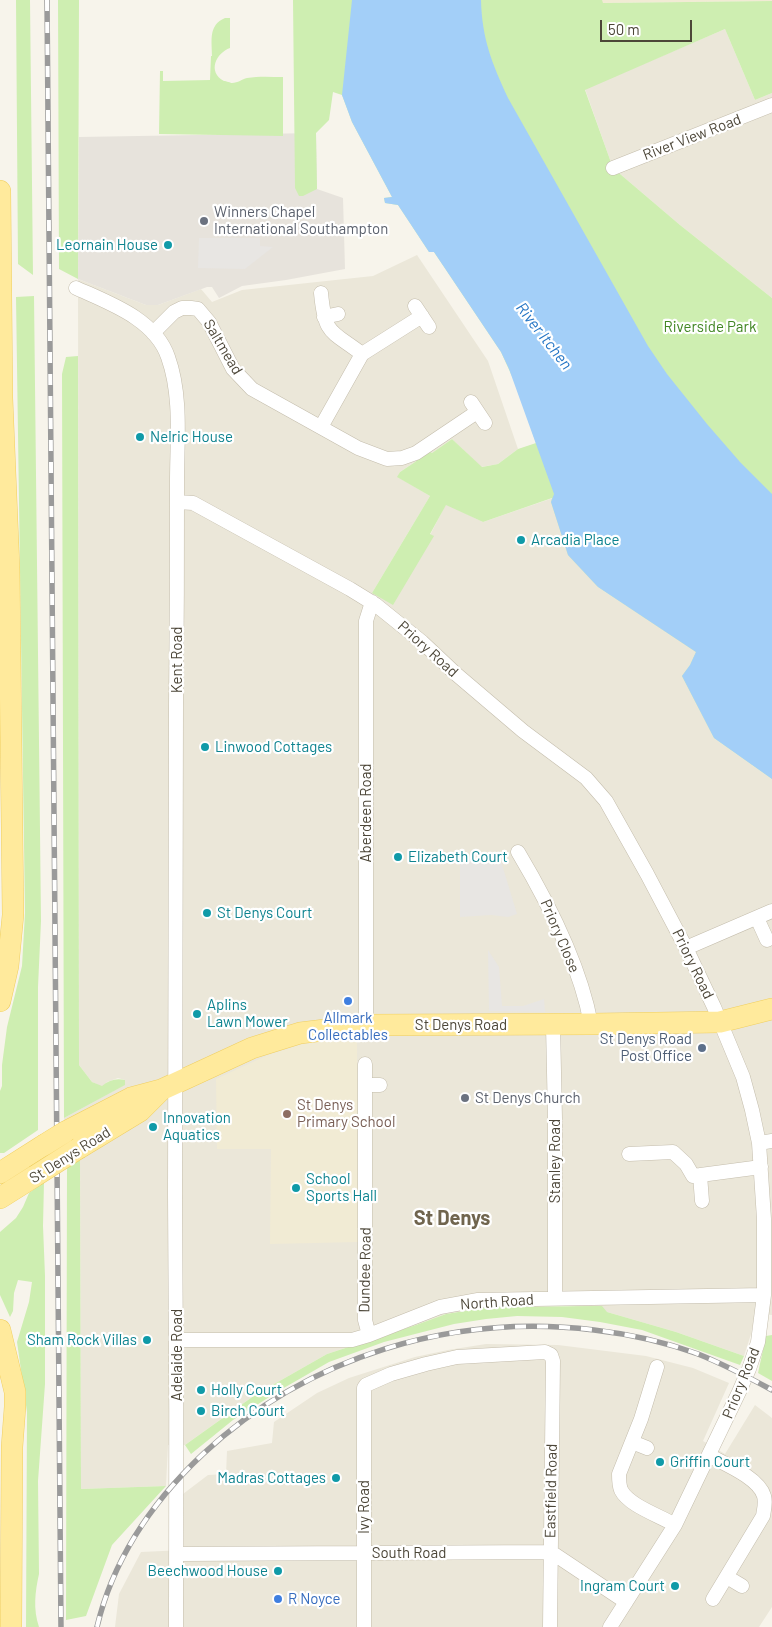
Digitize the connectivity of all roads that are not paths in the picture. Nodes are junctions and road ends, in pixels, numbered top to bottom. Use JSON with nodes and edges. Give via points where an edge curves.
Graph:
{"nodes":[{"id":1,"x":772,"y":105,"type":"edge"},
{"id":2,"x":613,"y":168,"type":"dead end"},
{"id":3,"x":0,"y":191,"type":"edge"},
{"id":4,"x":1,"y":248,"type":"edge"},
{"id":5,"x":1,"y":288,"type":"edge"},
{"id":6,"x":76,"y":288,"type":"dead end"},
{"id":7,"x":322,"y":293,"type":"dead end"},
{"id":8,"x":422,"y":316,"type":"dead end"},
{"id":9,"x":153,"y":333,"type":"junction"},
{"id":10,"x":362,"y":354,"type":"junction"},
{"id":11,"x":478,"y":412,"type":"dead end"},
{"id":12,"x":321,"y":427,"type":"junction"},
{"id":13,"x":177,"y":502,"type":"junction"},
{"id":14,"x":372,"y":602,"type":"junction"},
{"id":15,"x":518,"y":852,"type":"dead end"},
{"id":16,"x":772,"y":911,"type":"edge"},
{"id":17,"x":757,"y":918,"type":"junction"},
{"id":18,"x":767,"y":940,"type":"dead end"},
{"id":19,"x":686,"y":948,"type":"junction"},
{"id":20,"x":0,"y":1001,"type":"edge"},
{"id":21,"x":772,"y":1009,"type":"edge"},
{"id":22,"x":720,"y":1022,"type":"junction"},
{"id":23,"x":553,"y":1024,"type":"junction"},
{"id":24,"x":591,"y":1024,"type":"junction"},
{"id":25,"x":366,"y":1025,"type":"junction"},
{"id":26,"x":365,"y":1064,"type":"dead end"},
{"id":27,"x":365,"y":1085,"type":"junction"},
{"id":28,"x":380,"y":1085,"type":"dead end"},
{"id":29,"x":168,"y":1086,"type":"junction"},
{"id":30,"x":765,"y":1142,"type":"edge"},
{"id":31,"x":629,"y":1154,"type":"dead end"},
{"id":32,"x":761,"y":1167,"type":"junction"},
{"id":33,"x":2,"y":1170,"type":"edge"},
{"id":34,"x":700,"y":1175,"type":"junction"},
{"id":35,"x":0,"y":1198,"type":"edge"},
{"id":36,"x":702,"y":1201,"type":"dead end"},
{"id":37,"x":768,"y":1219,"type":"edge"},
{"id":38,"x":764,"y":1295,"type":"junction"},
{"id":39,"x":555,"y":1298,"type":"junction"},
{"id":40,"x":0,"y":1330,"type":"edge"},
{"id":41,"x":369,"y":1335,"type":"junction"},
{"id":42,"x":177,"y":1340,"type":"junction"},
{"id":43,"x":551,"y":1355,"type":"joint"},
{"id":44,"x":657,"y":1367,"type":"dead end"},
{"id":45,"x":0,"y":1396,"type":"edge"},
{"id":46,"x":632,"y":1442,"type":"junction"},
{"id":47,"x":12,"y":1447,"type":"junction"},
{"id":48,"x":647,"y":1448,"type":"dead end"},
{"id":49,"x":710,"y":1456,"type":"junction"},
{"id":50,"x":768,"y":1496,"type":"edge"},
{"id":51,"x":676,"y":1525,"type":"junction"},
{"id":52,"x":550,"y":1552,"type":"junction"},
{"id":53,"x":364,"y":1553,"type":"junction"},
{"id":54,"x":177,"y":1554,"type":"junction"},
{"id":55,"x":727,"y":1577,"type":"junction"},
{"id":56,"x":742,"y":1586,"type":"dead end"},
{"id":57,"x":713,"y":1599,"type":"dead end"},
{"id":58,"x":626,"y":1602,"type":"junction"},
{"id":59,"x":11,"y":1627,"type":"edge"},
{"id":60,"x":176,"y":1627,"type":"edge"},
{"id":61,"x":364,"y":1627,"type":"edge"},
{"id":62,"x":550,"y":1627,"type":"edge"},
{"id":63,"x":610,"y":1627,"type":"edge"}],
"edges":[{"from":1,"to":2,"type":"street","name":"River View Road"},
{"from":3,"to":4,"type":"main road"},
{"from":4,"to":5,"type":"main road"},
{"from":5,"to":20,"type":"main road","via":[[9,568],[13,915],[8,966]]},
{"from":6,"to":9,"type":"street","name":"Kent Road","via":[[128,313]]},
{"from":7,"to":10,"type":"street","via":[[331,315],[333,334]]},
{"from":8,"to":10,"type":"street"},
{"from":9,"to":12,"type":"street","name":"Saltmead","via":[[174,312],[182,308],[198,310],[209,322],[232,369],[241,379],[266,398]]},
{"from":9,"to":13,"type":"street","name":"Kent Road","via":[[165,349],[174,378]]},
{"from":10,"to":12,"type":"street"},
{"from":11,"to":12,"type":"street","name":"Saltmead","via":[[416,453],[395,459],[358,448]]},
{"from":13,"to":14,"type":"street","name":"Priory Road","via":[[193,503]]},
{"from":13,"to":29,"type":"street","name":"Kent Road"},
{"from":14,"to":19,"type":"street","name":"Priory Road","via":[[597,790],[630,842]]},
{"from":14,"to":25,"type":"street","name":"Aberdeen Road","via":[[366,621]]},
{"from":15,"to":24,"type":"street","name":"Priory Close","via":[[558,928]]},
{"from":16,"to":17,"type":"street"},
{"from":17,"to":18,"type":"street"},
{"from":17,"to":19,"type":"street"},
{"from":19,"to":22,"type":"street","name":"Priory Road"},
{"from":21,"to":22,"type":"main road","name":"St Denys Road"},
{"from":22,"to":24,"type":"main road","name":"St Denys Road"},
{"from":22,"to":30,"type":"street","name":"Priory Road"},
{"from":23,"to":24,"type":"main road","name":"St Denys Road"},
{"from":23,"to":25,"type":"main road","name":"St Denys Road"},
{"from":23,"to":39,"type":"street","name":"Stanley Road"},
{"from":25,"to":29,"type":"main road","name":"St Denys Road","via":[[329,1028],[274,1040]]},
{"from":26,"to":27,"type":"street","name":"Dundee Road"},
{"from":27,"to":28,"type":"street"},
{"from":27,"to":41,"type":"street","name":"Dundee Road","via":[[364,1320]]},
{"from":29,"to":33,"type":"main road","name":"St Denys Road","bridge":true,"via":[[131,1098]]},
{"from":29,"to":35,"type":"main road","name":"St Denys Road","bridge":true,"via":[[140,1111]]},
{"from":29,"to":42,"type":"street","name":"Adelaide Road"},
{"from":30,"to":32,"type":"street","name":"Priory Road"},
{"from":31,"to":34,"type":"street","via":[[673,1152],[693,1176]]},
{"from":32,"to":34,"type":"street"},
{"from":32,"to":37,"type":"street","name":"Priory Road"},
{"from":34,"to":36,"type":"street"},
{"from":37,"to":38,"type":"street","name":"Priory Road"},
{"from":38,"to":39,"type":"street","name":"North Road"},
{"from":38,"to":49,"type":"street","name":"Priory Road","via":[[754,1355]]},
{"from":39,"to":41,"type":"street","name":"North Road","via":[[478,1300],[440,1307]]},
{"from":40,"to":47,"type":"main road","via":[[15,1392]]},
{"from":41,"to":42,"type":"street","name":"North Road","via":[[352,1340]]},
{"from":42,"to":54,"type":"street","name":"Adelaide Road"},
{"from":43,"to":52,"type":"street","name":"Eastfield Road"},
{"from":43,"to":53,"type":"street","name":"Ivy Road","via":[[546,1352],[457,1357],[391,1374],[364,1388]]},
{"from":44,"to":46,"type":"street"},
{"from":45,"to":47,"type":"main road"},
{"from":46,"to":48,"type":"street"},
{"from":46,"to":51,"type":"street","via":[[619,1474],[621,1490],[633,1503]]},
{"from":47,"to":59,"type":"main road"},
{"from":49,"to":50,"type":"street","via":[[756,1483]]},
{"from":49,"to":51,"type":"street","name":"Priory Road"},
{"from":50,"to":55,"type":"street","via":[[763,1516]]},
{"from":51,"to":58,"type":"street","name":"Priory Road"},
{"from":52,"to":53,"type":"street","name":"South Road"},
{"from":52,"to":58,"type":"street"},
{"from":52,"to":62,"type":"street","name":"Eastfield Road"},
{"from":53,"to":54,"type":"street","name":"South Road"},
{"from":53,"to":61,"type":"street","name":"Ivy Road"},
{"from":54,"to":60,"type":"street","name":"Adelaide Road"},
{"from":55,"to":56,"type":"street"},
{"from":55,"to":57,"type":"street"},
{"from":58,"to":63,"type":"street","name":"Priory Road"}]}
